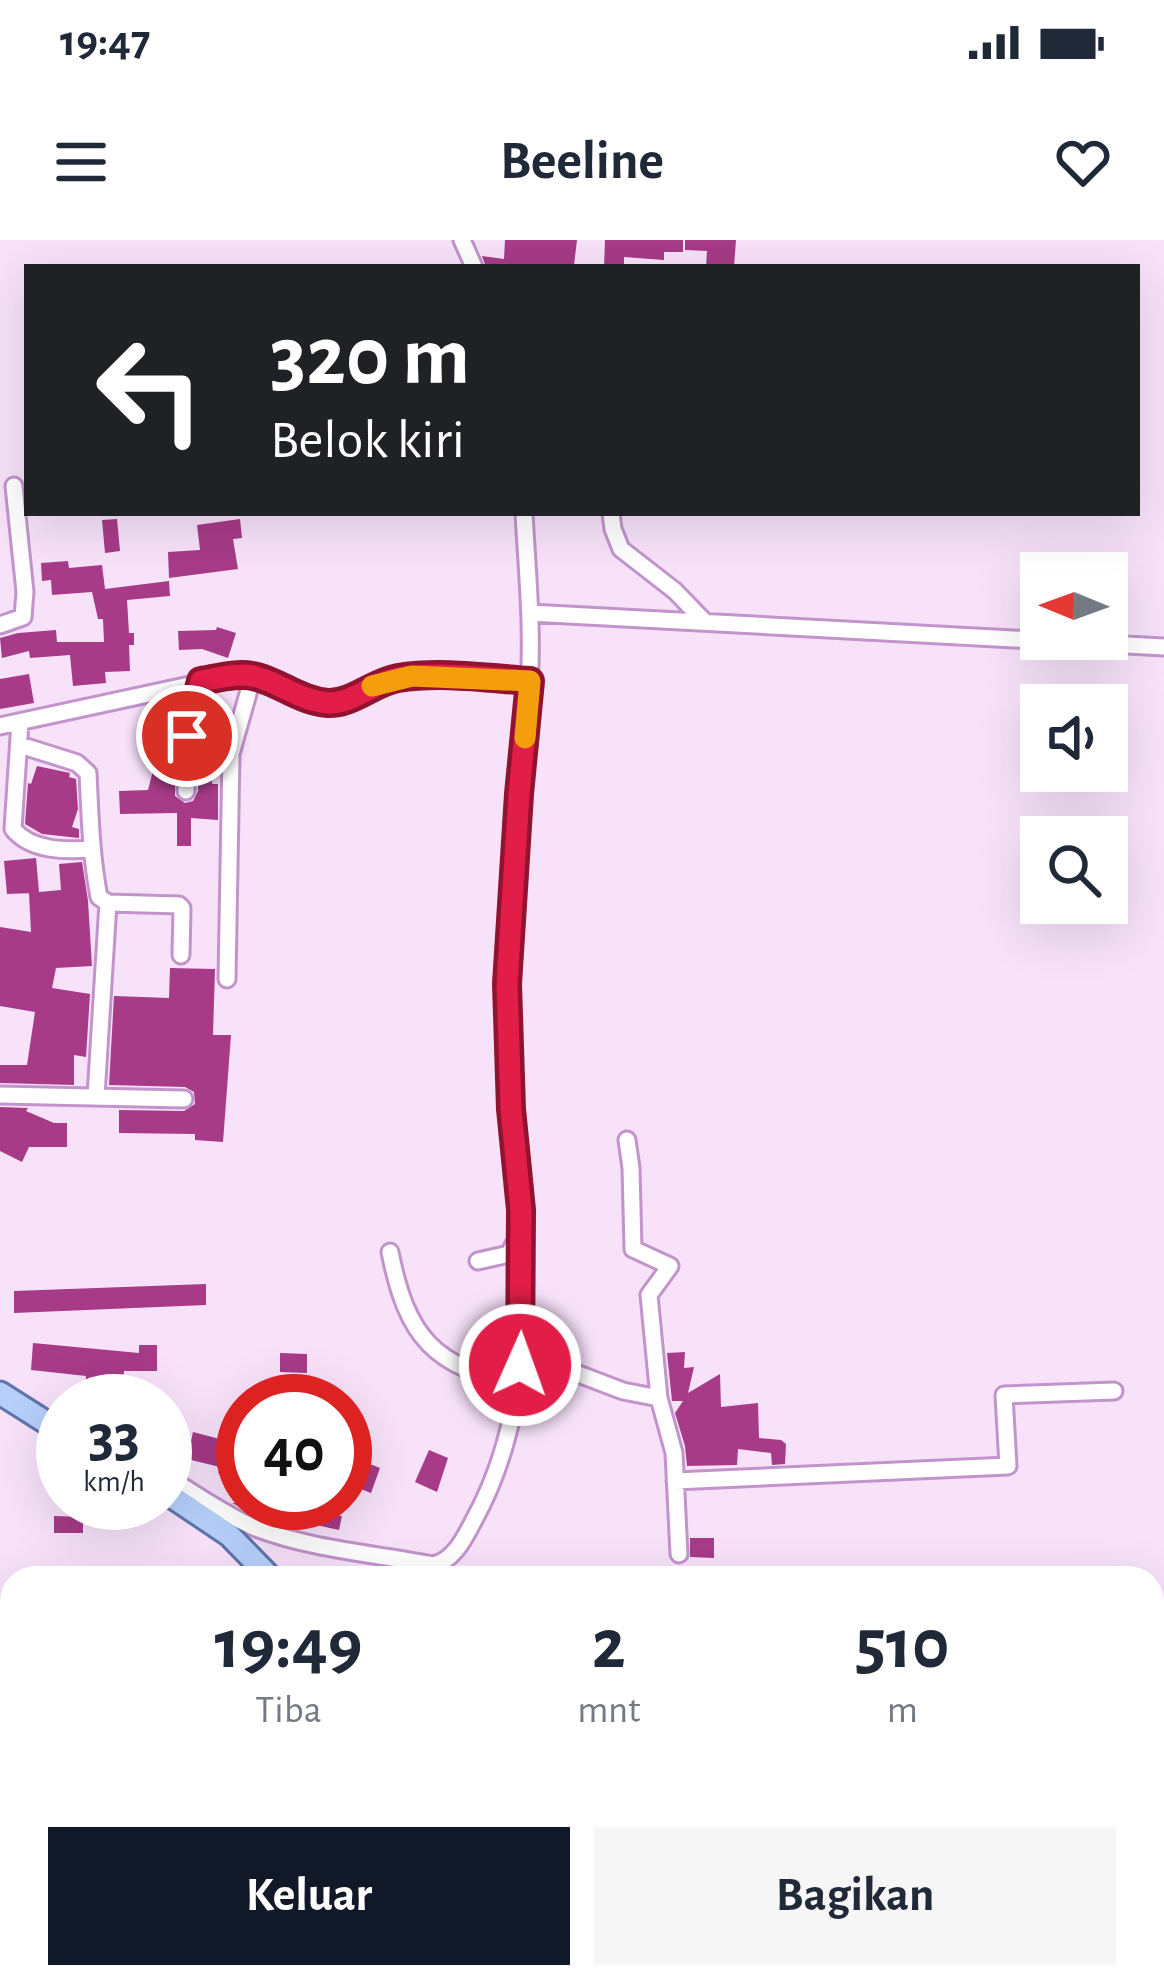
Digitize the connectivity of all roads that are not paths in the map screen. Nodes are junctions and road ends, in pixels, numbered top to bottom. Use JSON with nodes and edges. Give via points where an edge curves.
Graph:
{"nodes":[{"id":1,"x":14,"y":486,"type":"dead end"},
{"id":2,"x":524,"y":516,"type":"edge"},
{"id":3,"x":611,"y":516,"type":"edge"},
{"id":4,"x":530,"y":613,"type":"junction"},
{"id":5,"x":704,"y":622,"type":"junction"},
{"id":6,"x":0,"y":625,"type":"edge"},
{"id":7,"x":1164,"y":646,"type":"edge"},
{"id":8,"x":253,"y":676,"type":"junction"},
{"id":9,"x":201,"y":681,"type":"junction"},
{"id":10,"x":530,"y":681,"type":"junction"},
{"id":11,"x":20,"y":722,"type":"junction"},
{"id":12,"x":0,"y":726,"type":"edge"},
{"id":13,"x":20,"y":746,"type":"junction"},
{"id":14,"x":186,"y":791,"type":"dead end"},
{"id":15,"x":92,"y":849,"type":"junction"},
{"id":16,"x":108,"y":903,"type":"junction"},
{"id":17,"x":181,"y":955,"type":"dead end"},
{"id":18,"x":227,"y":979,"type":"dead end"},
{"id":19,"x":0,"y":1095,"type":"edge"},
{"id":20,"x":96,"y":1096,"type":"junction"},
{"id":21,"x":184,"y":1099,"type":"dead end"},
{"id":22,"x":626,"y":1140,"type":"dead end"},
{"id":23,"x":521,"y":1240,"type":"junction"},
{"id":24,"x":390,"y":1252,"type":"dead end"},
{"id":25,"x":478,"y":1261,"type":"dead end"},
{"id":26,"x":520,"y":1365,"type":"junction"},
{"id":27,"x":519,"y":1384,"type":"junction"},
{"id":28,"x":1114,"y":1391,"type":"dead end"},
{"id":29,"x":0,"y":1393,"type":"edge"},
{"id":30,"x":659,"y":1397,"type":"junction"},
{"id":31,"x":36,"y":1414,"type":"edge"},
{"id":32,"x":675,"y":1481,"type":"junction"},
{"id":33,"x":192,"y":1492,"type":"edge"},
{"id":34,"x":192,"y":1508,"type":"edge"},
{"id":35,"x":679,"y":1554,"type":"dead end"},
{"id":36,"x":259,"y":1566,"type":"edge"}],
"edges":[{"from":1,"to":6,"type":"street","via":[[23,617]]},
{"from":2,"to":4,"type":"street"},
{"from":3,"to":5,"type":"street","via":[[621,549]]},
{"from":4,"to":5,"type":"street"},
{"from":4,"to":10,"type":"street"},
{"from":5,"to":7,"type":"street"},
{"from":8,"to":9,"type":"street"},
{"from":8,"to":10,"type":"street","via":[[326,703],[412,676]]},
{"from":8,"to":18,"type":"street","via":[[231,754]]},
{"from":9,"to":11,"type":"street"},
{"from":9,"to":14,"type":"street","via":[[187,736]]},
{"from":10,"to":23,"type":"street","via":[[507,984]]},
{"from":11,"to":12,"type":"street"},
{"from":11,"to":13,"type":"street"},
{"from":13,"to":15,"type":"street","via":[[84,766]]},
{"from":13,"to":15,"type":"street","via":[[17,836],[59,851]]},
{"from":15,"to":16,"type":"street","via":[[99,897]]},
{"from":16,"to":17,"type":"street","via":[[178,905]]},
{"from":16,"to":20,"type":"street"},
{"from":19,"to":20,"type":"street"},
{"from":20,"to":21,"type":"street"},
{"from":22,"to":30,"type":"street","via":[[633,1249],[670,1266],[649,1295]]},
{"from":23,"to":25,"type":"street","via":[[509,1255]]},
{"from":23,"to":26,"type":"street"},
{"from":24,"to":27,"type":"street","via":[[429,1347]]},
{"from":26,"to":27,"type":"street"},
{"from":26,"to":30,"type":"street"},
{"from":27,"to":33,"type":"street","via":[[496,1473],[464,1538],[442,1563],[283,1537]]},
{"from":28,"to":32,"type":"street","via":[[1004,1395],[1008,1466]]},
{"from":29,"to":31,"type":"main road"},
{"from":30,"to":32,"type":"street"},
{"from":32,"to":35,"type":"street"},
{"from":34,"to":36,"type":"main road"}]}
